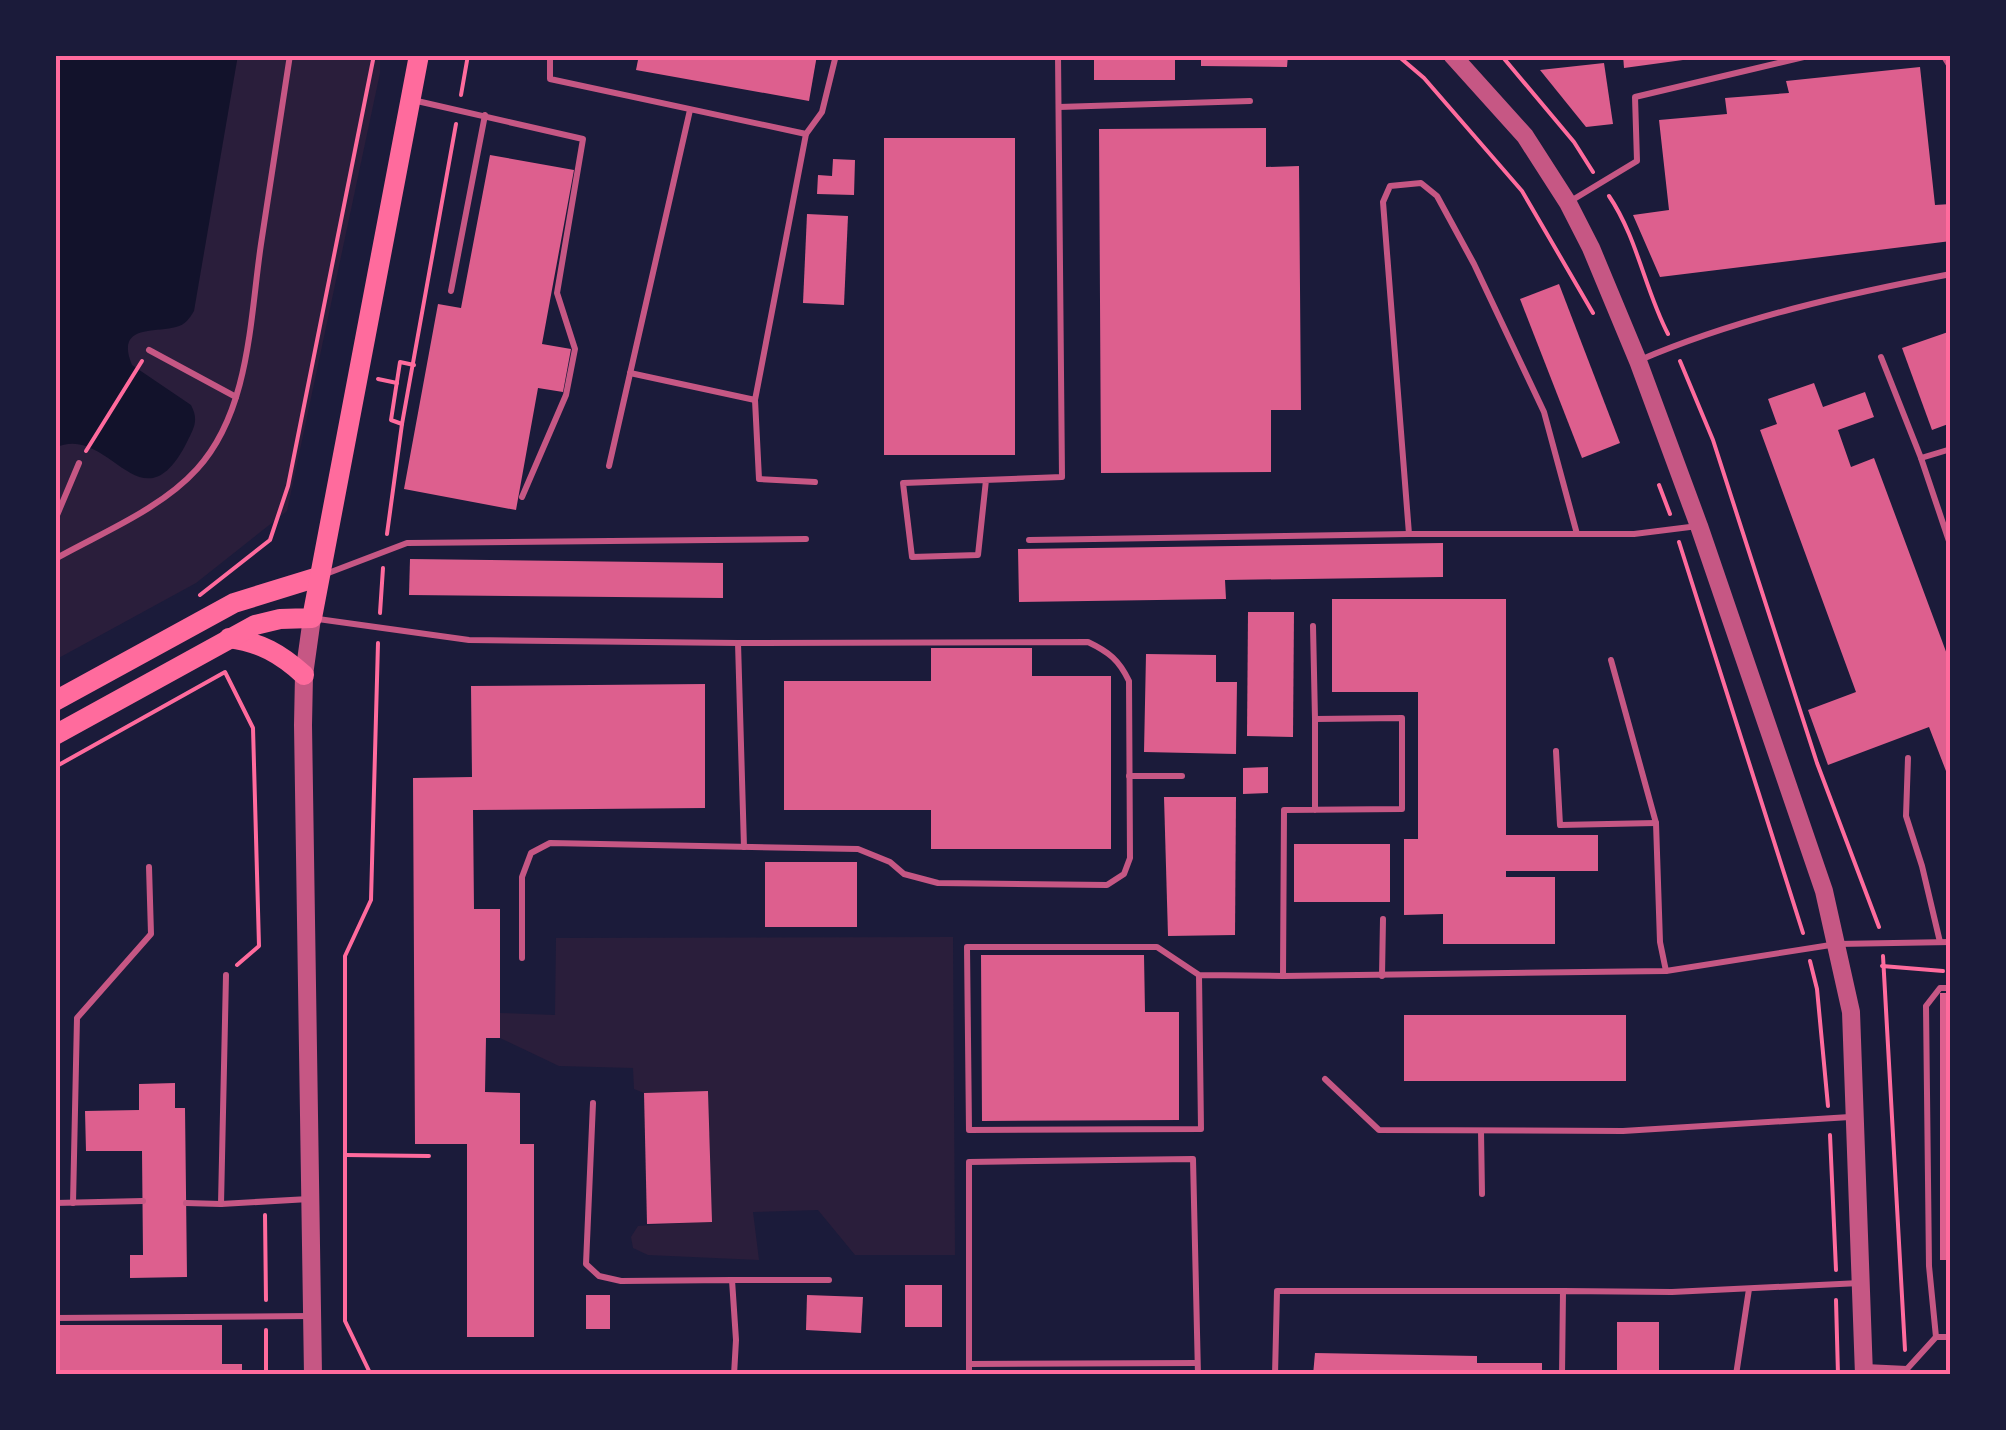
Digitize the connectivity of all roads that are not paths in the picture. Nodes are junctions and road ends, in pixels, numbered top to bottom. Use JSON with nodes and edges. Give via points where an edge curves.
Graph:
{"nodes":[{"id":1,"x":290,"y":55,"type":"edge"},
{"id":2,"x":419,"y":55,"type":"edge"},
{"id":3,"x":550,"y":55,"type":"edge"},
{"id":4,"x":836,"y":55,"type":"edge"},
{"id":5,"x":1058,"y":55,"type":"edge"},
{"id":6,"x":1452,"y":55,"type":"edge"},
{"id":7,"x":1812,"y":55,"type":"edge"},
{"id":8,"x":1943,"y":55,"type":"edge"},
{"id":9,"x":1951,"y":68,"type":"edge"},
{"id":10,"x":410,"y":99,"type":"junction"},
{"id":11,"x":1250,"y":101,"type":"dead end"},
{"id":12,"x":1059,"y":107,"type":"junction"},
{"id":13,"x":690,"y":110,"type":"junction"},
{"id":14,"x":486,"y":115,"type":"junction"},
{"id":15,"x":806,"y":134,"type":"junction"},
{"id":16,"x":1568,"y":203,"type":"junction"},
{"id":17,"x":1951,"y":274,"type":"edge"},
{"id":18,"x":451,"y":291,"type":"dead end"},
{"id":19,"x":149,"y":350,"type":"road end"},
{"id":20,"x":1881,"y":357,"type":"dead end"},
{"id":21,"x":1638,"y":361,"type":"junction"},
{"id":22,"x":630,"y":373,"type":"junction"},
{"id":23,"x":236,"y":397,"type":"junction"},
{"id":24,"x":755,"y":400,"type":"junction"},
{"id":25,"x":1951,"y":448,"type":"edge"},
{"id":26,"x":1921,"y":458,"type":"junction"},
{"id":27,"x":79,"y":464,"type":"road end"},
{"id":28,"x":609,"y":466,"type":"dead end"},
{"id":29,"x":986,"y":480,"type":"junction"},
{"id":30,"x":814,"y":482,"type":"dead end"},
{"id":31,"x":522,"y":497,"type":"dead end"},
{"id":32,"x":55,"y":520,"type":"edge"},
{"id":33,"x":1699,"y":526,"type":"junction"},
{"id":34,"x":1410,"y":534,"type":"junction"},
{"id":35,"x":1577,"y":534,"type":"junction"},
{"id":36,"x":806,"y":539,"type":"dead end"},
{"id":37,"x":1029,"y":540,"type":"dead end"},
{"id":38,"x":1951,"y":548,"type":"edge"},
{"id":39,"x":55,"y":559,"type":"edge"},
{"id":40,"x":318,"y":577,"type":"junction"},
{"id":41,"x":312,"y":618,"type":"junction"},
{"id":42,"x":1313,"y":626,"type":"dead end"},
{"id":43,"x":229,"y":638,"type":"junction"},
{"id":44,"x":738,"y":644,"type":"junction"},
{"id":45,"x":1611,"y":660,"type":"dead end"},
{"id":46,"x":304,"y":675,"type":"junction"},
{"id":47,"x":55,"y":702,"type":"edge"},
{"id":48,"x":1314,"y":720,"type":"junction"},
{"id":49,"x":55,"y":735,"type":"edge"},
{"id":50,"x":1556,"y":751,"type":"dead end"},
{"id":51,"x":1908,"y":758,"type":"dead end"},
{"id":52,"x":1129,"y":776,"type":"junction"},
{"id":53,"x":1182,"y":776,"type":"dead end"},
{"id":54,"x":1314,"y":810,"type":"junction"},
{"id":55,"x":1656,"y":823,"type":"junction"},
{"id":56,"x":744,"y":847,"type":"junction"},
{"id":57,"x":149,"y":867,"type":"dead end"},
{"id":58,"x":1383,"y":919,"type":"dead end"},
{"id":59,"x":1940,"y":942,"type":"junction"},
{"id":60,"x":1951,"y":942,"type":"edge"},
{"id":61,"x":1837,"y":944,"type":"junction"},
{"id":62,"x":522,"y":958,"type":"dead end"},
{"id":63,"x":1666,"y":972,"type":"junction"},
{"id":64,"x":226,"y":975,"type":"road end"},
{"id":65,"x":1199,"y":975,"type":"junction"},
{"id":66,"x":1283,"y":976,"type":"junction"},
{"id":67,"x":1382,"y":976,"type":"junction"},
{"id":68,"x":1951,"y":988,"type":"edge"},
{"id":69,"x":1325,"y":1079,"type":"dead end"},
{"id":70,"x":592,"y":1103,"type":"dead end"},
{"id":71,"x":1856,"y":1116,"type":"junction"},
{"id":72,"x":1481,"y":1131,"type":"junction"},
{"id":73,"x":1482,"y":1194,"type":"dead end"},
{"id":74,"x":310,"y":1199,"type":"junction"},
{"id":75,"x":143,"y":1201,"type":"dead end"},
{"id":76,"x":73,"y":1203,"type":"junction"},
{"id":77,"x":186,"y":1203,"type":"dead end"},
{"id":78,"x":55,"y":1204,"type":"edge"},
{"id":79,"x":222,"y":1204,"type":"junction"},
{"id":80,"x":732,"y":1280,"type":"junction"},
{"id":81,"x":829,"y":1280,"type":"dead end"},
{"id":82,"x":1862,"y":1283,"type":"junction"},
{"id":83,"x":1749,"y":1288,"type":"junction"},
{"id":84,"x":1563,"y":1291,"type":"junction"},
{"id":85,"x":312,"y":1316,"type":"junction"},
{"id":86,"x":55,"y":1318,"type":"edge"},
{"id":87,"x":1951,"y":1337,"type":"edge"},
{"id":88,"x":1936,"y":1338,"type":"junction"},
{"id":89,"x":1197,"y":1362,"type":"junction"},
{"id":90,"x":969,"y":1364,"type":"junction"},
{"id":91,"x":1864,"y":1371,"type":"edge"},
{"id":92,"x":313,"y":1375,"type":"edge"},
{"id":93,"x":734,"y":1375,"type":"edge"},
{"id":94,"x":969,"y":1375,"type":"edge"},
{"id":95,"x":1198,"y":1375,"type":"edge"},
{"id":96,"x":1275,"y":1375,"type":"edge"},
{"id":97,"x":1562,"y":1375,"type":"edge"},
{"id":98,"x":1736,"y":1375,"type":"edge"}],
"edges":[{"from":1,"to":23,"type":"lane"},
{"from":2,"to":10,"type":"main road"},
{"from":3,"to":13,"type":"lane","via":[[550,79]]},
{"from":4,"to":15,"type":"lane","via":[[822,112]]},
{"from":5,"to":12,"type":"lane"},
{"from":6,"to":16,"type":"street","via":[[1525,136]]},
{"from":7,"to":16,"type":"lane","via":[[1636,97],[1637,161]]},
{"from":8,"to":9,"type":"lane"},
{"from":10,"to":14,"type":"lane"},
{"from":10,"to":40,"type":"main road"},
{"from":11,"to":12,"type":"lane"},
{"from":12,"to":29,"type":"lane","via":[[1062,477]]},
{"from":13,"to":15,"type":"lane"},
{"from":13,"to":22,"type":"lane"},
{"from":14,"to":18,"type":"lane"},
{"from":14,"to":31,"type":"lane","via":[[584,139],[557,293],[574,348],[566,395]]},
{"from":15,"to":24,"type":"lane"},
{"from":16,"to":21,"type":"street"},
{"from":17,"to":21,"type":"lane","via":[[1791,309]]},
{"from":19,"to":23,"type":"lane"},
{"from":20,"to":26,"type":"lane"},
{"from":21,"to":33,"type":"street"},
{"from":22,"to":24,"type":"lane"},
{"from":22,"to":28,"type":"lane"},
{"from":23,"to":39,"type":"lane","via":[[214,448],[196,470]]},
{"from":24,"to":30,"type":"lane","via":[[759,479]]},
{"from":25,"to":26,"type":"lane"},
{"from":26,"to":38,"type":"lane"},
{"from":27,"to":32,"type":"lane"},
{"from":29,"to":29,"type":"lane","via":[[903,483],[912,557],[978,555]]},
{"from":33,"to":35,"type":"lane"},
{"from":33,"to":61,"type":"street"},
{"from":34,"to":35,"type":"lane"},
{"from":34,"to":35,"type":"lane","via":[[1383,202],[1390,186],[1421,183],[1436,196],[1474,264],[1544,412]]},
{"from":34,"to":37,"type":"lane"},
{"from":36,"to":40,"type":"lane","via":[[407,543]]},
{"from":40,"to":41,"type":"main road"},
{"from":40,"to":47,"type":"main road","via":[[234,603]]},
{"from":41,"to":43,"type":"main road","via":[[254,625]]},
{"from":41,"to":44,"type":"lane","via":[[469,640]]},
{"from":41,"to":46,"type":"street"},
{"from":42,"to":48,"type":"lane"},
{"from":43,"to":46,"type":"main road","via":[[253,641]]},
{"from":43,"to":49,"type":"main road"},
{"from":44,"to":52,"type":"lane","via":[[1088,642],[1112,654],[1128,681]]},
{"from":44,"to":56,"type":"lane"},
{"from":45,"to":55,"type":"lane"},
{"from":46,"to":74,"type":"street"},
{"from":48,"to":54,"type":"lane"},
{"from":48,"to":54,"type":"lane","via":[[1402,718],[1402,809]]},
{"from":50,"to":55,"type":"lane","via":[[1560,825]]},
{"from":51,"to":59,"type":"lane","via":[[1906,816]]},
{"from":52,"to":53,"type":"lane"},
{"from":52,"to":56,"type":"lane","via":[[1130,858],[1124,874],[1108,885],[938,883],[904,874],[858,848]]},
{"from":54,"to":66,"type":"lane","via":[[1284,810]]},
{"from":55,"to":63,"type":"lane"},
{"from":56,"to":62,"type":"lane","via":[[550,844],[531,853],[522,877]]},
{"from":57,"to":76,"type":"lane","via":[[151,934],[77,1018]]},
{"from":58,"to":67,"type":"lane"},
{"from":59,"to":60,"type":"lane"},
{"from":59,"to":61,"type":"lane"},
{"from":61,"to":63,"type":"lane"},
{"from":61,"to":71,"type":"street","via":[[1851,1012]]},
{"from":63,"to":67,"type":"lane"},
{"from":64,"to":79,"type":"lane"},
{"from":65,"to":65,"type":"lane","via":[[1157,947],[967,947],[969,1130],[1202,1129]]},
{"from":65,"to":66,"type":"lane"},
{"from":66,"to":67,"type":"lane"},
{"from":68,"to":88,"type":"lane","via":[[1940,988],[1926,1006],[1928,1266]]},
{"from":69,"to":72,"type":"lane","via":[[1379,1130]]},
{"from":70,"to":80,"type":"lane","via":[[586,1264],[599,1276],[621,1281]]},
{"from":71,"to":72,"type":"lane","via":[[1623,1131]]},
{"from":71,"to":82,"type":"street"},
{"from":72,"to":73,"type":"lane"},
{"from":74,"to":79,"type":"lane"},
{"from":74,"to":85,"type":"street"},
{"from":75,"to":76,"type":"lane"},
{"from":76,"to":78,"type":"lane"},
{"from":77,"to":79,"type":"lane"},
{"from":80,"to":81,"type":"lane"},
{"from":80,"to":93,"type":"lane"},
{"from":82,"to":83,"type":"lane"},
{"from":82,"to":91,"type":"street"},
{"from":83,"to":84,"type":"lane"},
{"from":83,"to":98,"type":"lane"},
{"from":84,"to":96,"type":"lane","via":[[1278,1291]]},
{"from":84,"to":97,"type":"lane"},
{"from":85,"to":86,"type":"lane"},
{"from":85,"to":92,"type":"street"},
{"from":87,"to":88,"type":"lane"},
{"from":88,"to":91,"type":"lane","via":[[1907,1369]]},
{"from":89,"to":90,"type":"lane"},
{"from":89,"to":90,"type":"lane","via":[[1192,1158],[969,1162]]},
{"from":89,"to":95,"type":"lane"},
{"from":90,"to":94,"type":"lane"}]}
